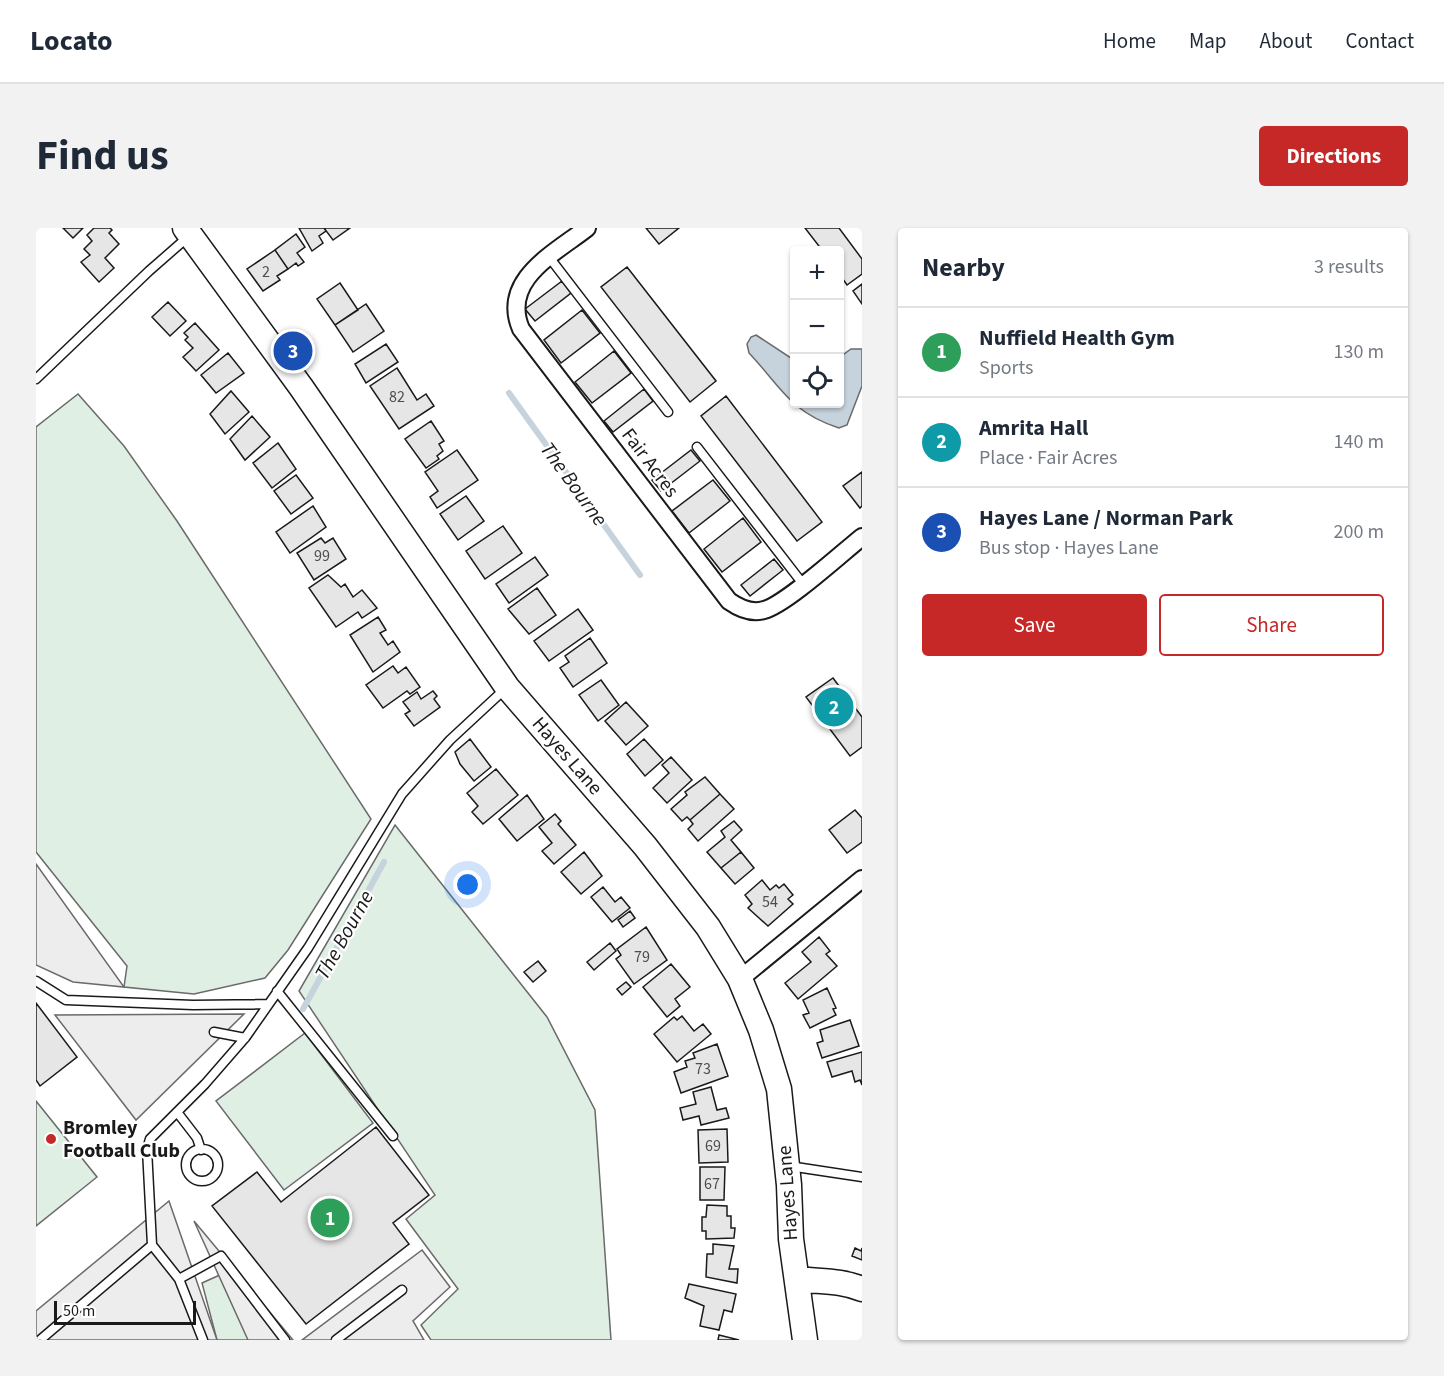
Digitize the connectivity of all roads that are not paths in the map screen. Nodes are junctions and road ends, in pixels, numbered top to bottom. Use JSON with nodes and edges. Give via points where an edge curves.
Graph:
{"nodes":[{"id":1,"x":587,"y":228,"type":"edge"},
{"id":2,"x":192,"y":230,"type":"edge"},
{"id":3,"x":549,"y":257,"type":"junction"},
{"id":4,"x":36,"y":379,"type":"edge"},
{"id":5,"x":668,"y":412,"type":"dead end"},
{"id":6,"x":697,"y":447,"type":"dead end"},
{"id":7,"x":862,"y":537,"type":"edge"},
{"id":8,"x":803,"y":584,"type":"junction"},
{"id":9,"x":507,"y":687,"type":"junction"},
{"id":10,"x":862,"y":879,"type":"edge"},
{"id":11,"x":740,"y":979,"type":"junction"},
{"id":12,"x":36,"y":981,"type":"edge"},
{"id":13,"x":277,"y":991,"type":"junction"},
{"id":14,"x":267,"y":1004,"type":"junction"},
{"id":15,"x":214,"y":1032,"type":"dead end"},
{"id":16,"x":245,"y":1038,"type":"junction"},
{"id":17,"x":177,"y":1112,"type":"junction"},
{"id":18,"x":393,"y":1136,"type":"dead end"},
{"id":19,"x":201,"y":1150,"type":"dead end"},
{"id":20,"x":787,"y":1166,"type":"junction"},
{"id":21,"x":861,"y":1176,"type":"edge"},
{"id":22,"x":152,"y":1245,"type":"junction"},
{"id":23,"x":179,"y":1279,"type":"junction"},
{"id":24,"x":797,"y":1279,"type":"junction"},
{"id":25,"x":862,"y":1289,"type":"edge"},
{"id":26,"x":402,"y":1290,"type":"dead end"},
{"id":27,"x":40,"y":1340,"type":"edge"},
{"id":28,"x":203,"y":1340,"type":"edge"},
{"id":29,"x":285,"y":1340,"type":"edge"},
{"id":30,"x":336,"y":1340,"type":"edge"},
{"id":31,"x":805,"y":1340,"type":"edge"}],
"edges":[{"from":1,"to":3,"type":"street","name":"Fair Acres"},
{"from":2,"to":4,"type":"lane"},
{"from":2,"to":9,"type":"main road","name":"Hayes Lane"},
{"from":3,"to":5,"type":"lane"},
{"from":3,"to":8,"type":"street","name":"Fair Acres","via":[[525,277],[519,291],[516,317],[521,328],[729,601],[752,611],[764,610]]},
{"from":6,"to":8,"type":"lane"},
{"from":7,"to":8,"type":"street","name":"Fair Acres"},
{"from":9,"to":11,"type":"main road","name":"Hayes Lane","via":[[645,846],[708,927]]},
{"from":9,"to":13,"type":"lane","via":[[450,740],[402,794],[308,948]]},
{"from":10,"to":11,"type":"street"},
{"from":11,"to":20,"type":"main road","name":"Hayes Lane","via":[[761,1030],[778,1089]]},
{"from":12,"to":14,"type":"lane","via":[[66,999]]},
{"from":13,"to":14,"type":"lane"},
{"from":13,"to":18,"type":"lane"},
{"from":14,"to":16,"type":"lane"},
{"from":15,"to":16,"type":"lane"},
{"from":16,"to":17,"type":"lane"},
{"from":17,"to":19,"type":"lane"},
{"from":17,"to":22,"type":"lane","via":[[150,1139],[147,1149]]},
{"from":20,"to":21,"type":"lane"},
{"from":20,"to":24,"type":"main road","name":"Hayes Lane"},
{"from":22,"to":23,"type":"lane"},
{"from":22,"to":27,"type":"lane"},
{"from":23,"to":28,"type":"lane"},
{"from":23,"to":29,"type":"lane","via":[[221,1256]]},
{"from":24,"to":25,"type":"main road","via":[[828,1280]]},
{"from":24,"to":31,"type":"main road","name":"Hayes Lane"},
{"from":26,"to":30,"type":"lane"}]}
